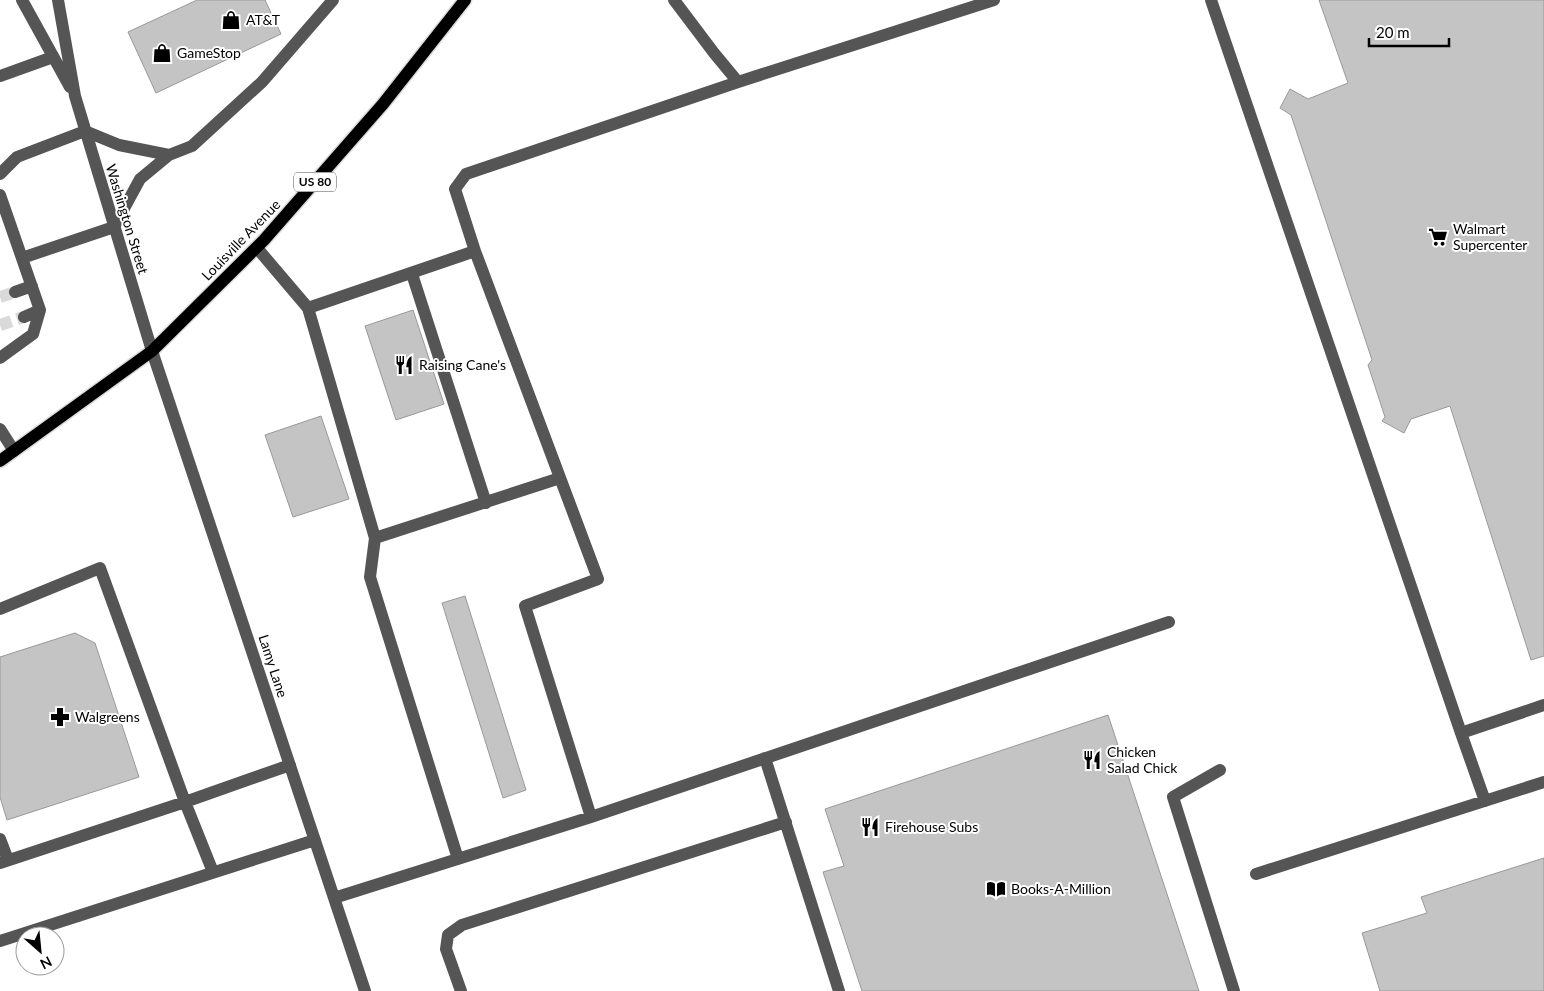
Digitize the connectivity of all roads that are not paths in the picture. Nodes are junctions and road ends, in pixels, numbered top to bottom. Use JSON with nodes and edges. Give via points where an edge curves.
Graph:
{"nodes":[{"id":1,"x":22,"y":0,"type":"edge"},
{"id":2,"x":58,"y":0,"type":"edge"},
{"id":3,"x":333,"y":0,"type":"edge"},
{"id":4,"x":465,"y":0,"type":"edge"},
{"id":5,"x":674,"y":0,"type":"edge"},
{"id":6,"x":994,"y":0,"type":"edge"},
{"id":7,"x":1211,"y":0,"type":"edge"},
{"id":8,"x":53,"y":57,"type":"junction"},
{"id":9,"x":0,"y":76,"type":"edge"},
{"id":10,"x":738,"y":82,"type":"junction"},
{"id":11,"x":75,"y":96,"type":"junction"},
{"id":12,"x":85,"y":131,"type":"junction"},
{"id":13,"x":169,"y":155,"type":"junction"},
{"id":14,"x":0,"y":174,"type":"edge"},
{"id":15,"x":1,"y":203,"type":"edge"},
{"id":16,"x":114,"y":227,"type":"junction"},
{"id":17,"x":6,"y":230,"type":"edge"},
{"id":18,"x":257,"y":248,"type":"junction"},
{"id":19,"x":475,"y":251,"type":"junction"},
{"id":20,"x":22,"y":258,"type":"junction"},
{"id":21,"x":412,"y":274,"type":"junction"},
{"id":22,"x":32,"y":286,"type":"junction"},
{"id":23,"x":15,"y":292,"type":"tunnel mouth"},
{"id":24,"x":308,"y":308,"type":"junction"},
{"id":25,"x":40,"y":310,"type":"junction"},
{"id":26,"x":24,"y":316,"type":"tunnel mouth"},
{"id":27,"x":152,"y":352,"type":"junction"},
{"id":28,"x":0,"y":358,"type":"edge"},
{"id":29,"x":0,"y":429,"type":"edge"},
{"id":30,"x":14,"y":451,"type":"junction"},
{"id":31,"x":0,"y":461,"type":"edge"},
{"id":32,"x":560,"y":478,"type":"junction"},
{"id":33,"x":486,"y":503,"type":"junction"},
{"id":34,"x":375,"y":538,"type":"junction"},
{"id":35,"x":0,"y":609,"type":"edge"},
{"id":36,"x":1169,"y":622,"type":"dead end"},
{"id":37,"x":1544,"y":705,"type":"edge"},
{"id":38,"x":1461,"y":733,"type":"junction"},
{"id":39,"x":765,"y":758,"type":"junction"},
{"id":40,"x":290,"y":765,"type":"junction"},
{"id":41,"x":1220,"y":770,"type":"dead end"},
{"id":42,"x":1544,"y":782,"type":"edge"},
{"id":43,"x":185,"y":802,"type":"junction"},
{"id":44,"x":1485,"y":802,"type":"junction"},
{"id":45,"x":591,"y":817,"type":"junction"},
{"id":46,"x":786,"y":822,"type":"junction"},
{"id":47,"x":0,"y":839,"type":"edge"},
{"id":48,"x":315,"y":840,"type":"junction"},
{"id":49,"x":458,"y":859,"type":"junction"},
{"id":50,"x":4,"y":861,"type":"edge"},
{"id":51,"x":213,"y":872,"type":"junction"},
{"id":52,"x":1256,"y":874,"type":"dead end"},
{"id":53,"x":334,"y":898,"type":"junction"},
{"id":54,"x":0,"y":941,"type":"edge"},
{"id":55,"x":365,"y":991,"type":"edge"},
{"id":56,"x":461,"y":991,"type":"edge"},
{"id":57,"x":839,"y":991,"type":"edge"},
{"id":58,"x":1234,"y":991,"type":"edge"}],
"edges":[{"from":1,"to":8,"type":"street","name":"Washington Street"},
{"from":2,"to":11,"type":"street","name":"Washington Street"},
{"from":3,"to":13,"type":"street","via":[[262,82],[192,146]]},
{"from":4,"to":18,"type":"main road","name":"Louisville Avenue","number":"US 80","via":[[383,104]]},
{"from":5,"to":10,"type":"street"},
{"from":6,"to":10,"type":"street"},
{"from":7,"to":38,"type":"street"},
{"from":8,"to":9,"type":"street"},
{"from":8,"to":11,"type":"street","name":"Washington Street"},
{"from":10,"to":19,"type":"street","via":[[466,174],[455,189]]},
{"from":11,"to":12,"type":"street","name":"Washington Street"},
{"from":12,"to":13,"type":"street","via":[[119,145]]},
{"from":12,"to":14,"type":"street","via":[[17,157]]},
{"from":12,"to":16,"type":"street","name":"Washington Street"},
{"from":13,"to":16,"type":"street","via":[[140,179]]},
{"from":15,"to":17,"type":"street"},
{"from":16,"to":20,"type":"street"},
{"from":16,"to":27,"type":"street","name":"Washington Street"},
{"from":17,"to":20,"type":"street"},
{"from":18,"to":24,"type":"street"},
{"from":18,"to":27,"type":"main road","name":"Louisville Avenue","number":"US 80"},
{"from":19,"to":21,"type":"street"},
{"from":19,"to":32,"type":"street"},
{"from":20,"to":22,"type":"street"},
{"from":21,"to":24,"type":"street"},
{"from":21,"to":33,"type":"street"},
{"from":22,"to":23,"type":"street"},
{"from":22,"to":25,"type":"street"},
{"from":24,"to":34,"type":"street"},
{"from":25,"to":26,"type":"street"},
{"from":25,"to":28,"type":"street","via":[[33,334]]},
{"from":27,"to":30,"type":"main road","name":"Louisville Avenue","number":"US 80"},
{"from":27,"to":40,"type":"street","name":"Lamy Lane"},
{"from":29,"to":30,"type":"street"},
{"from":30,"to":31,"type":"main road","name":"Louisville Avenue","number":"US 80"},
{"from":32,"to":33,"type":"street"},
{"from":32,"to":45,"type":"street","via":[[598,579],[525,606]]},
{"from":33,"to":34,"type":"street"},
{"from":34,"to":49,"type":"street","via":[[370,577]]},
{"from":35,"to":43,"type":"street","via":[[100,568]]},
{"from":36,"to":39,"type":"street"},
{"from":37,"to":38,"type":"street"},
{"from":38,"to":44,"type":"street"},
{"from":39,"to":45,"type":"street"},
{"from":39,"to":46,"type":"street"},
{"from":40,"to":43,"type":"street"},
{"from":40,"to":48,"type":"street","name":"Lamy Lane"},
{"from":41,"to":58,"type":"street","via":[[1173,798]]},
{"from":42,"to":44,"type":"street"},
{"from":43,"to":50,"type":"street"},
{"from":43,"to":51,"type":"street"},
{"from":44,"to":52,"type":"street"},
{"from":45,"to":49,"type":"street"},
{"from":46,"to":56,"type":"street","via":[[462,925],[448,935],[446,948]]},
{"from":46,"to":57,"type":"street"},
{"from":47,"to":50,"type":"street"},
{"from":48,"to":51,"type":"street"},
{"from":48,"to":53,"type":"street","name":"Lamy Lane"},
{"from":49,"to":53,"type":"street"},
{"from":51,"to":54,"type":"street"},
{"from":53,"to":55,"type":"street","name":"Lamy Lane"}]}
